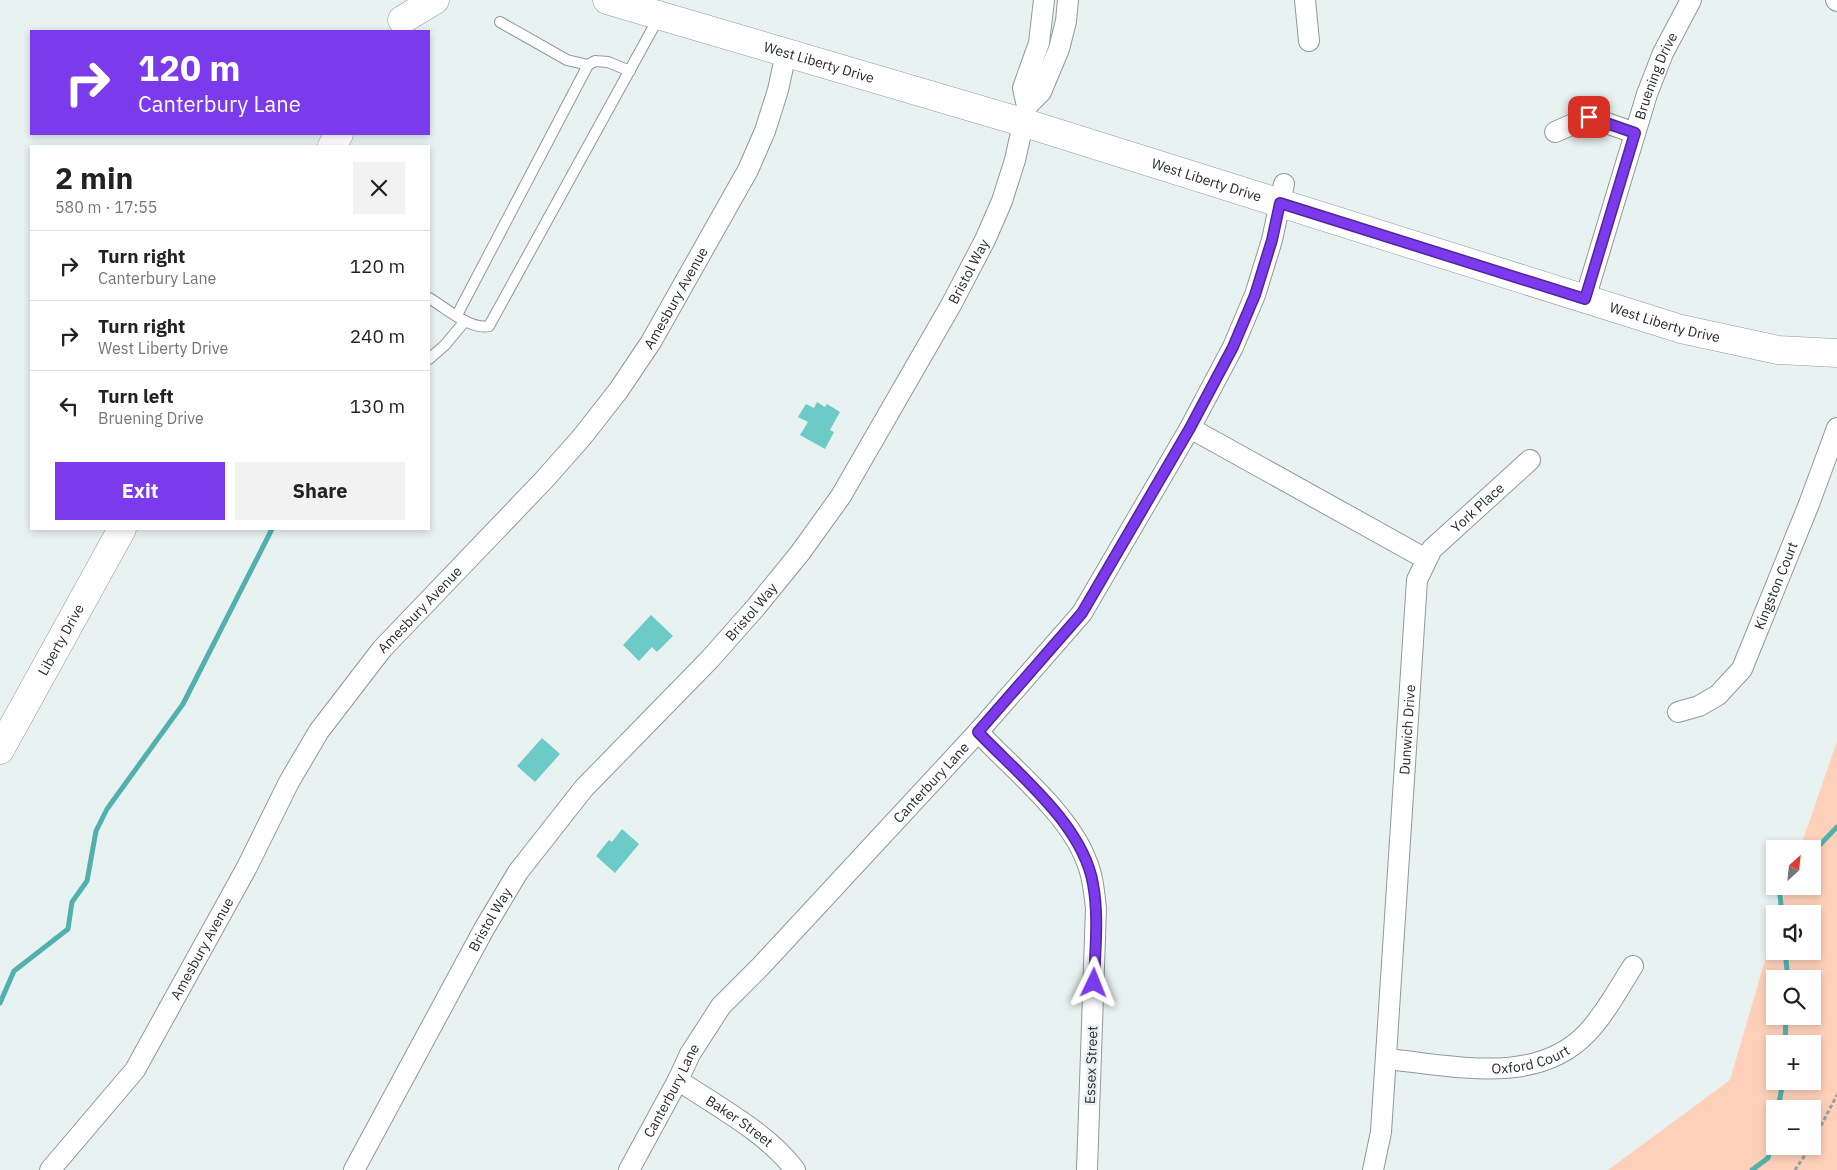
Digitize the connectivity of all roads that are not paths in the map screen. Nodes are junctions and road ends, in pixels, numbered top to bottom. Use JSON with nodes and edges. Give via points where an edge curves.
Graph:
{"nodes":[{"id":1,"x":435,"y":0,"type":"edge"},
{"id":2,"x":607,"y":0,"type":"edge"},
{"id":3,"x":1305,"y":0,"type":"edge"},
{"id":4,"x":1691,"y":0,"type":"edge"},
{"id":5,"x":1055,"y":7,"type":"edge"},
{"id":6,"x":659,"y":16,"type":"junction"},
{"id":7,"x":403,"y":17,"type":"edge"},
{"id":8,"x":500,"y":22,"type":"dead end"},
{"id":9,"x":1309,"y":41,"type":"dead end"},
{"id":10,"x":1039,"y":43,"type":"junction"},
{"id":11,"x":1059,"y":49,"type":"junction"},
{"id":12,"x":786,"y":53,"type":"junction"},
{"id":13,"x":588,"y":65,"type":"junction"},
{"id":14,"x":630,"y":71,"type":"junction"},
{"id":15,"x":1024,"y":114,"type":"junction"},
{"id":16,"x":1555,"y":132,"type":"dead end"},
{"id":17,"x":1635,"y":133,"type":"junction"},
{"id":18,"x":1282,"y":193,"type":"junction"},
{"id":19,"x":430,"y":299,"type":"edge"},
{"id":20,"x":1585,"y":299,"type":"junction"},
{"id":21,"x":461,"y":318,"type":"junction"},
{"id":22,"x":1837,"y":354,"type":"edge"},
{"id":23,"x":430,"y":356,"type":"edge"},
{"id":24,"x":1190,"y":428,"type":"junction"},
{"id":25,"x":1837,"y":428,"type":"edge"},
{"id":26,"x":1530,"y":460,"type":"dead end"},
{"id":27,"x":121,"y":530,"type":"edge"},
{"id":28,"x":1426,"y":558,"type":"junction"},
{"id":29,"x":1678,"y":712,"type":"dead end"},
{"id":30,"x":978,"y":732,"type":"junction"},
{"id":31,"x":0,"y":750,"type":"edge"},
{"id":32,"x":1633,"y":966,"type":"dead end"},
{"id":33,"x":1386,"y":1060,"type":"junction"},
{"id":34,"x":678,"y":1080,"type":"junction"},
{"id":35,"x":50,"y":1170,"type":"edge"},
{"id":36,"x":354,"y":1170,"type":"edge"},
{"id":37,"x":629,"y":1170,"type":"edge"},
{"id":38,"x":795,"y":1170,"type":"edge"},
{"id":39,"x":1088,"y":1170,"type":"edge"},
{"id":40,"x":1373,"y":1170,"type":"edge"}],
"edges":[{"from":1,"to":7,"type":"main road"},
{"from":2,"to":6,"type":"main road","name":"West Liberty Drive"},
{"from":3,"to":9,"type":"street"},
{"from":4,"to":17,"type":"street","name":"Bruening Drive","via":[[1663,53]]},
{"from":5,"to":10,"type":"street","name":"Bristol Way"},
{"from":5,"to":11,"type":"street"},
{"from":6,"to":12,"type":"main road","name":"West Liberty Drive"},
{"from":6,"to":14,"type":"lane"},
{"from":8,"to":13,"type":"lane","via":[[565,59]]},
{"from":10,"to":11,"type":"lane"},
{"from":10,"to":15,"type":"street","name":"Bristol Way","via":[[1023,88]]},
{"from":11,"to":15,"type":"street","via":[[1042,92]]},
{"from":12,"to":15,"type":"main road","name":"West Liberty Drive"},
{"from":12,"to":35,"type":"street","name":"Amesbury Avenue","via":[[765,131],[748,170],[651,342],[582,437],[382,649],[354,684],[289,782],[247,868],[135,1070]]},
{"from":13,"to":14,"type":"lane","via":[[595,60]]},
{"from":13,"to":21,"type":"lane"},
{"from":14,"to":21,"type":"lane","via":[[489,326],[480,328]]},
{"from":15,"to":18,"type":"main road","name":"West Liberty Drive"},
{"from":15,"to":36,"type":"street","name":"Bristol Way","via":[[1015,160],[986,240],[841,496],[756,607],[584,788],[518,872]]},
{"from":16,"to":17,"type":"street","via":[[1589,117]]},
{"from":17,"to":20,"type":"street","name":"Bruening Drive"},
{"from":18,"to":20,"type":"main road","name":"West Liberty Drive"},
{"from":18,"to":24,"type":"street","name":"Canterbury Lane","via":[[1255,295],[1233,347]]},
{"from":19,"to":21,"type":"lane"},
{"from":20,"to":22,"type":"main road","name":"West Liberty Drive","via":[[1681,329],[1778,350]]},
{"from":21,"to":23,"type":"lane","via":[[445,345]]},
{"from":24,"to":28,"type":"street"},
{"from":24,"to":30,"type":"street","name":"Canterbury Lane","via":[[1082,613]]},
{"from":25,"to":29,"type":"street","name":"Kingston Court","via":[[1742,669],[1718,696]]},
{"from":26,"to":28,"type":"street","name":"York Place"},
{"from":27,"to":31,"type":"main road","name":"Liberty Drive"},
{"from":28,"to":33,"type":"street","name":"Dunwich Drive","via":[[1415,590]]},
{"from":30,"to":34,"type":"street","name":"Canterbury Lane","via":[[721,1006],[704,1030]]},
{"from":30,"to":39,"type":"street","name":"Essex Street","via":[[1060,817],[1075,837],[1093,883],[1096,908]]},
{"from":32,"to":33,"type":"street","name":"Oxford Court","via":[[1586,1034],[1550,1059],[1507,1070]]},
{"from":33,"to":40,"type":"street","name":"Dunwich Drive","via":[[1381,1132]]},
{"from":34,"to":37,"type":"street","name":"Canterbury Lane"},
{"from":34,"to":38,"type":"street","name":"Baker Street","via":[[760,1136],[778,1150]]}]}
